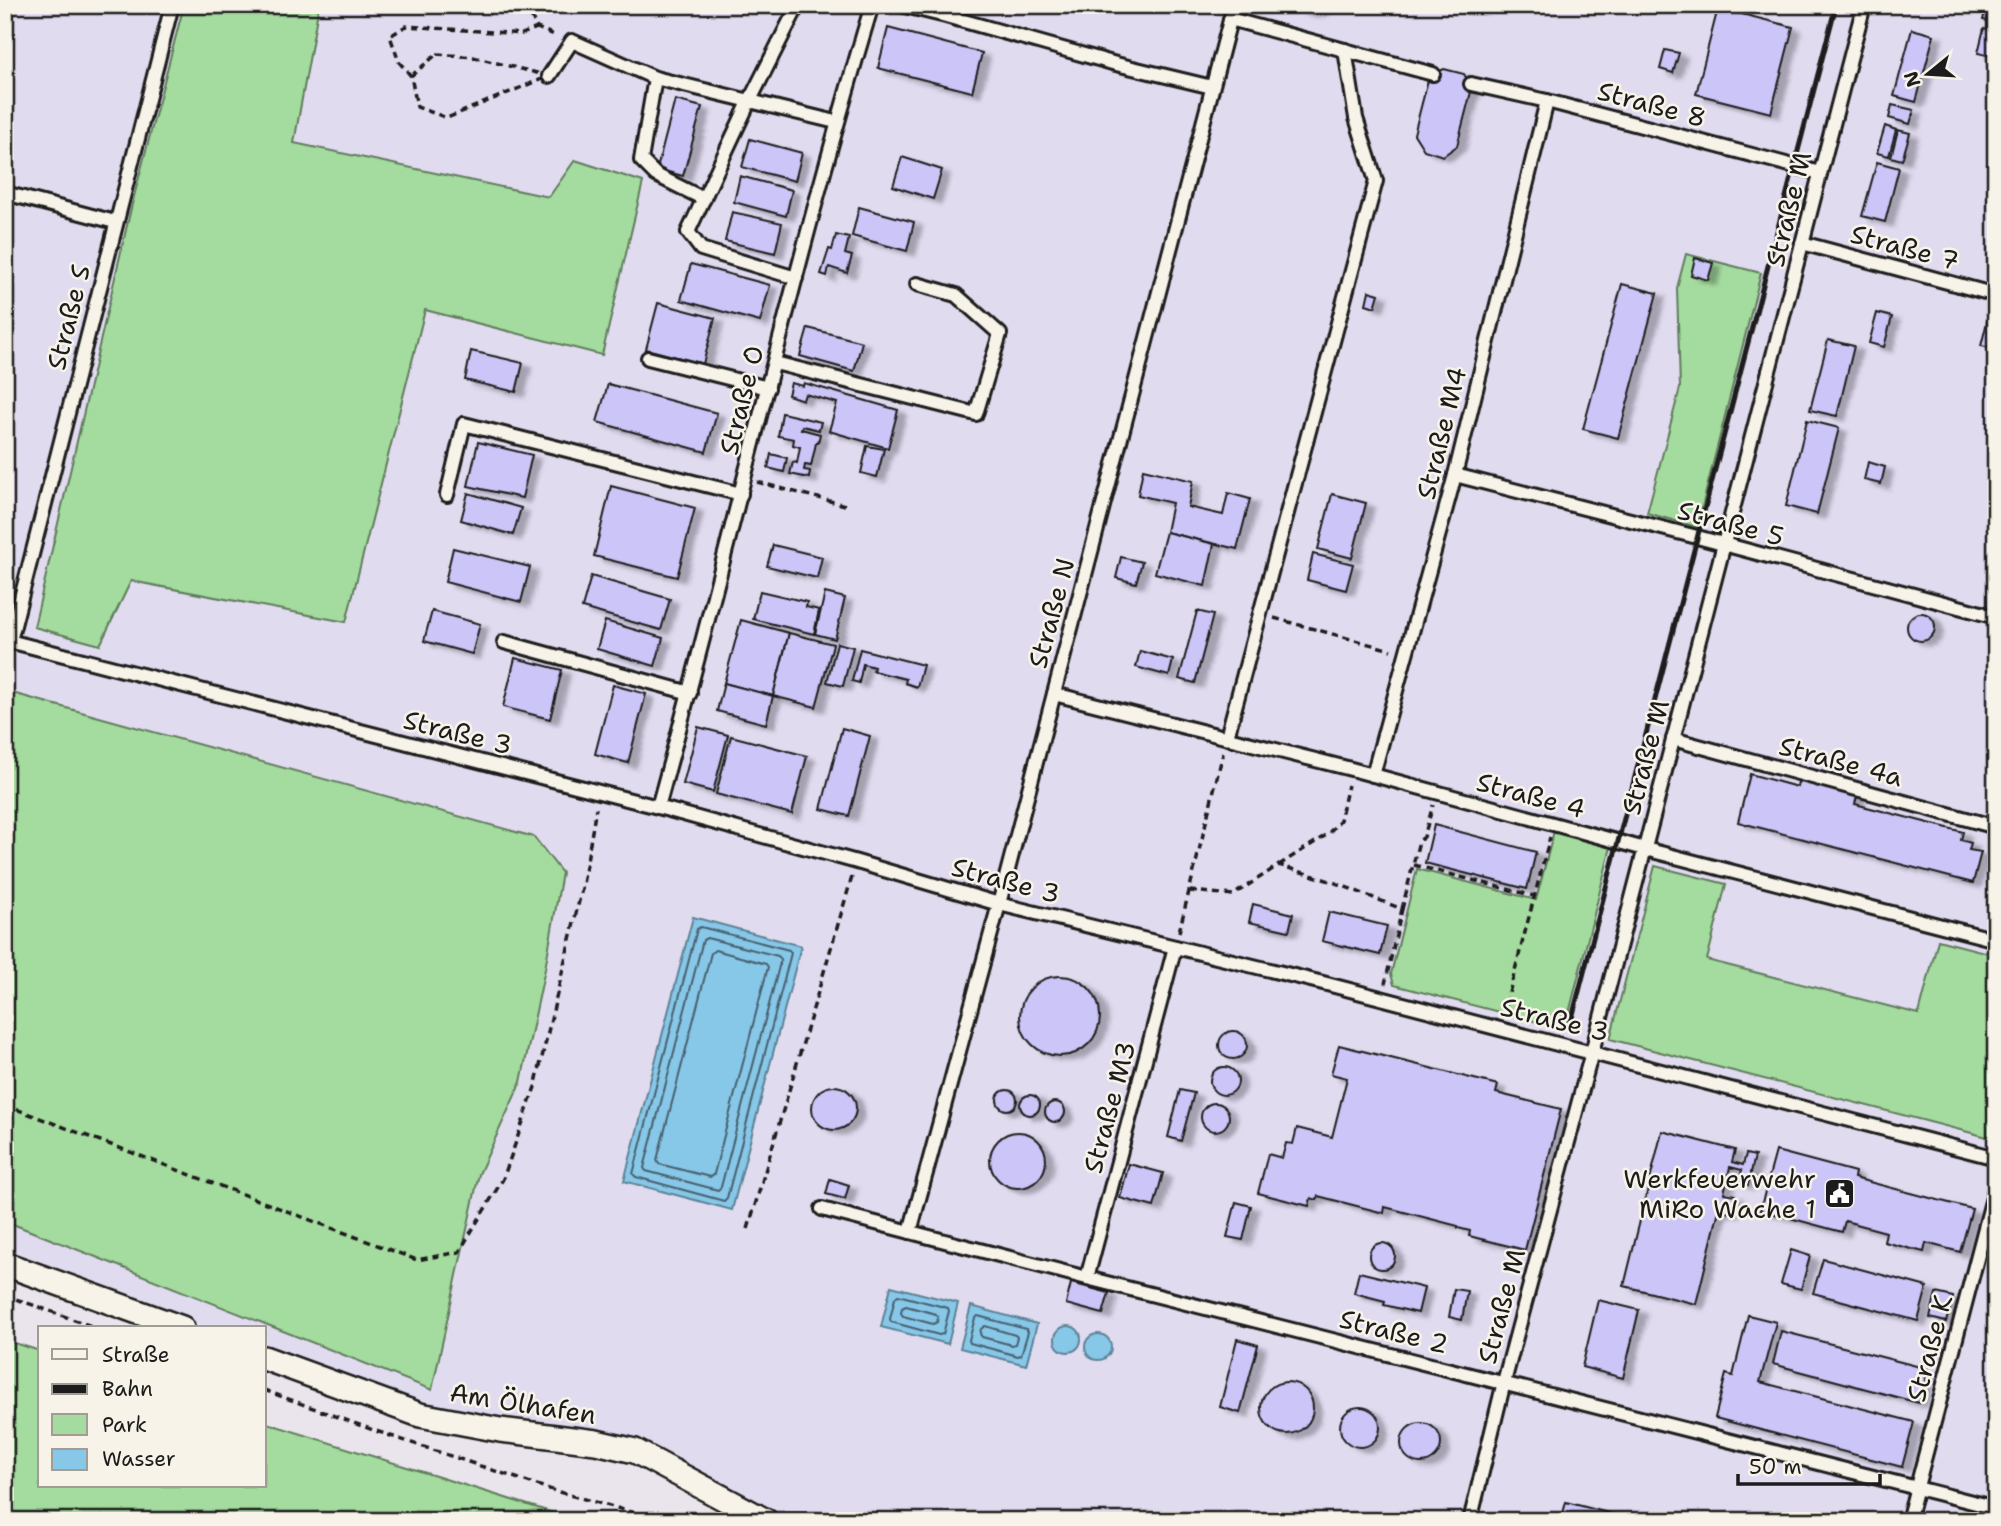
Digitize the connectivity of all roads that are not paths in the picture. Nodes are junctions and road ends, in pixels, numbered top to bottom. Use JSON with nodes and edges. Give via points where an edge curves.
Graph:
{"nodes":[{"id":1,"x":172,"y":5,"type":"edge"},
{"id":2,"x":798,"y":5,"type":"edge"},
{"id":3,"x":872,"y":5,"type":"edge"},
{"id":4,"x":901,"y":5,"type":"edge"},
{"id":5,"x":1234,"y":5,"type":"edge"},
{"id":6,"x":1864,"y":5,"type":"edge"},
{"id":7,"x":1230,"y":19,"type":"junction"},
{"id":8,"x":1345,"y":50,"type":"junction"},
{"id":9,"x":1433,"y":74,"type":"dead end"},
{"id":10,"x":549,"y":76,"type":"road end"},
{"id":11,"x":655,"y":78,"type":"junction"},
{"id":12,"x":1471,"y":84,"type":"dead end"},
{"id":13,"x":1212,"y":87,"type":"junction"},
{"id":14,"x":1547,"y":101,"type":"junction"},
{"id":15,"x":749,"y":102,"type":"junction"},
{"id":16,"x":836,"y":122,"type":"junction"},
{"id":17,"x":1820,"y":173,"type":"junction"},
{"id":18,"x":5,"y":193,"type":"edge"},
{"id":19,"x":704,"y":199,"type":"junction"},
{"id":20,"x":116,"y":222,"type":"junction"},
{"id":21,"x":1802,"y":243,"type":"junction"},
{"id":22,"x":796,"y":278,"type":"junction"},
{"id":23,"x":917,"y":284,"type":"dead end"},
{"id":24,"x":1996,"y":295,"type":"edge"},
{"id":25,"x":648,"y":358,"type":"dead end"},
{"id":26,"x":775,"y":363,"type":"junction"},
{"id":27,"x":768,"y":387,"type":"junction"},
{"id":28,"x":1455,"y":475,"type":"junction"},
{"id":29,"x":741,"y":494,"type":"junction"},
{"id":30,"x":447,"y":495,"type":"dead end"},
{"id":31,"x":1724,"y":545,"type":"junction"},
{"id":32,"x":1996,"y":617,"type":"edge"},
{"id":33,"x":8,"y":640,"type":"edge"},
{"id":34,"x":504,"y":642,"type":"dead end"},
{"id":35,"x":690,"y":693,"type":"junction"},
{"id":36,"x":1054,"y":694,"type":"junction"},
{"id":37,"x":1227,"y":737,"type":"junction"},
{"id":38,"x":1674,"y":739,"type":"junction"},
{"id":39,"x":1373,"y":775,"type":"junction"},
{"id":40,"x":658,"y":807,"type":"junction"},
{"id":41,"x":1996,"y":827,"type":"edge"},
{"id":42,"x":1645,"y":849,"type":"junction"},
{"id":43,"x":999,"y":904,"type":"junction"},
{"id":44,"x":1996,"y":940,"type":"edge"},
{"id":45,"x":1175,"y":947,"type":"junction"},
{"id":46,"x":1592,"y":1052,"type":"junction"},
{"id":47,"x":1996,"y":1158,"type":"edge"},
{"id":48,"x":1996,"y":1186,"type":"edge"},
{"id":49,"x":822,"y":1209,"type":"dead end"},
{"id":50,"x":911,"y":1232,"type":"junction"},
{"id":51,"x":5,"y":1264,"type":"edge"},
{"id":52,"x":1087,"y":1278,"type":"junction"},
{"id":53,"x":176,"y":1326,"type":"edge"},
{"id":54,"x":266,"y":1359,"type":"edge"},
{"id":55,"x":1504,"y":1382,"type":"junction"},
{"id":56,"x":1916,"y":1488,"type":"junction"},
{"id":57,"x":1996,"y":1508,"type":"edge"},
{"id":58,"x":766,"y":1521,"type":"edge"},
{"id":59,"x":1470,"y":1521,"type":"edge"},
{"id":60,"x":1908,"y":1521,"type":"edge"}],
"edges":[{"from":1,"to":20,"type":"lane","name":"Straße S"},
{"from":2,"to":15,"type":"lane"},
{"from":3,"to":16,"type":"lane","name":"Straße O"},
{"from":4,"to":13,"type":"lane"},
{"from":5,"to":7,"type":"lane","name":"Straße N"},
{"from":6,"to":17,"type":"lane","name":"Straße M"},
{"from":7,"to":8,"type":"lane"},
{"from":7,"to":13,"type":"lane","name":"Straße N"},
{"from":8,"to":9,"type":"lane"},
{"from":8,"to":37,"type":"lane","via":[[1356,118],[1377,181]]},
{"from":10,"to":11,"type":"lane","via":[[572,41]]},
{"from":11,"to":15,"type":"lane"},
{"from":11,"to":19,"type":"lane","via":[[641,160],[656,175]]},
{"from":12,"to":14,"type":"lane","name":"Straße 8"},
{"from":13,"to":36,"type":"lane","name":"Straße N"},
{"from":14,"to":17,"type":"lane","name":"Straße 8"},
{"from":14,"to":28,"type":"lane","name":"Straße M4"},
{"from":15,"to":16,"type":"lane"},
{"from":15,"to":19,"type":"lane"},
{"from":16,"to":22,"type":"lane","name":"Straße O"},
{"from":17,"to":21,"type":"lane","name":"Straße M"},
{"from":18,"to":20,"type":"lane"},
{"from":19,"to":22,"type":"lane","via":[[688,232],[701,249]]},
{"from":20,"to":33,"type":"lane","name":"Straße S"},
{"from":21,"to":24,"type":"lane","name":"Straße 7"},
{"from":21,"to":31,"type":"lane","name":"Straße M"},
{"from":22,"to":26,"type":"lane","name":"Straße O"},
{"from":23,"to":26,"type":"lane","via":[[956,295],[999,334],[976,414]]},
{"from":25,"to":27,"type":"lane"},
{"from":26,"to":27,"type":"lane","name":"Straße O"},
{"from":27,"to":29,"type":"lane","name":"Straße O"},
{"from":28,"to":31,"type":"lane","name":"Straße 5"},
{"from":28,"to":39,"type":"lane","name":"Straße M4"},
{"from":29,"to":30,"type":"lane","via":[[464,424]]},
{"from":29,"to":35,"type":"lane","name":"Straße O"},
{"from":31,"to":32,"type":"lane","name":"Straße 5"},
{"from":31,"to":38,"type":"lane","name":"Straße M"},
{"from":33,"to":40,"type":"lane","name":"Straße 3"},
{"from":34,"to":35,"type":"lane"},
{"from":35,"to":40,"type":"lane","name":"Straße O"},
{"from":36,"to":37,"type":"lane","name":"Straße 4"},
{"from":36,"to":43,"type":"lane","name":"Straße N"},
{"from":37,"to":39,"type":"lane","name":"Straße 4"},
{"from":38,"to":41,"type":"lane","name":"Straße 4a"},
{"from":38,"to":42,"type":"lane","name":"Straße M"},
{"from":39,"to":42,"type":"lane","name":"Straße 4"},
{"from":40,"to":43,"type":"lane","name":"Straße 3"},
{"from":42,"to":44,"type":"lane","name":"Straße 4"},
{"from":42,"to":46,"type":"lane","name":"Straße M"},
{"from":43,"to":45,"type":"lane","name":"Straße 3"},
{"from":43,"to":50,"type":"lane","name":"Straße N"},
{"from":45,"to":46,"type":"lane","name":"Straße 3"},
{"from":45,"to":52,"type":"lane","name":"Straße M3"},
{"from":46,"to":47,"type":"lane","name":"Straße 3"},
{"from":46,"to":55,"type":"lane","name":"Straße M"},
{"from":48,"to":56,"type":"lane","name":"Straße K"},
{"from":49,"to":50,"type":"lane","name":"Straße 2"},
{"from":50,"to":52,"type":"lane","name":"Straße 2"},
{"from":51,"to":53,"type":"street"},
{"from":52,"to":55,"type":"lane","name":"Straße 2"},
{"from":54,"to":58,"type":"street","name":"Am Ölhafen","via":[[420,1415],[635,1451]]},
{"from":55,"to":56,"type":"lane","name":"Straße 2"},
{"from":55,"to":59,"type":"lane","name":"Straße M"},
{"from":56,"to":57,"type":"lane","name":"Straße 2"},
{"from":56,"to":60,"type":"lane","name":"Straße K"}]}
